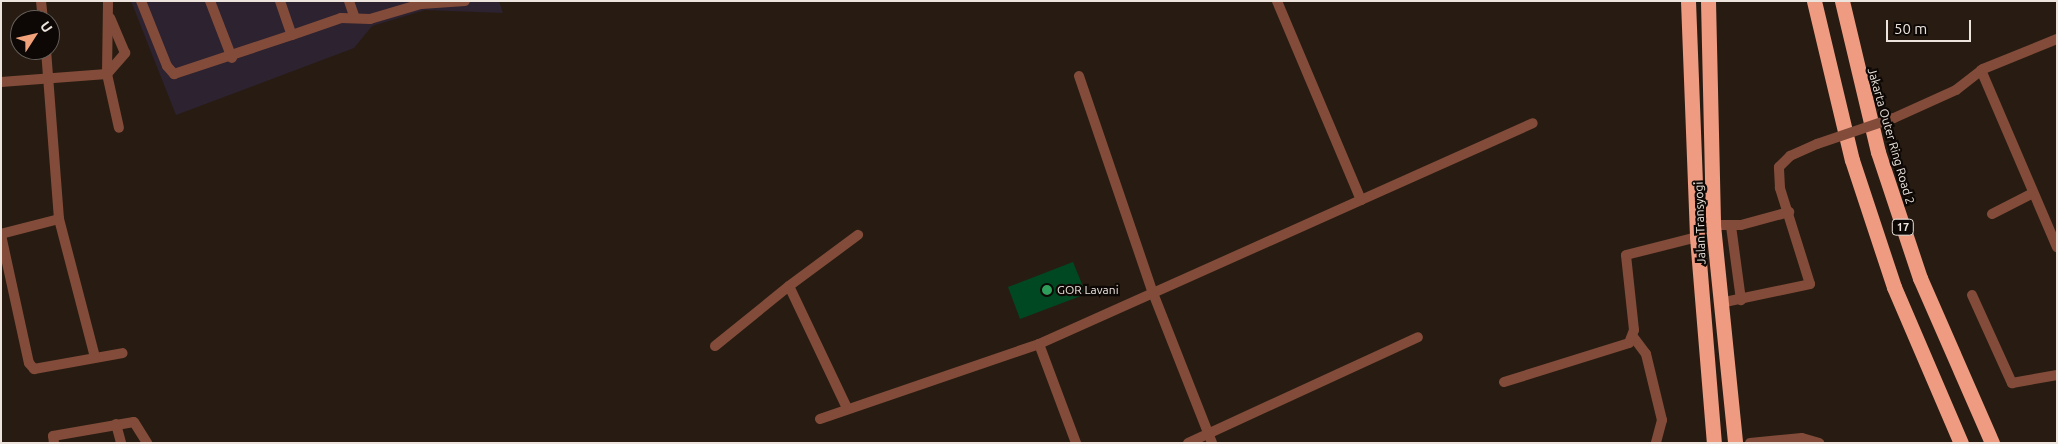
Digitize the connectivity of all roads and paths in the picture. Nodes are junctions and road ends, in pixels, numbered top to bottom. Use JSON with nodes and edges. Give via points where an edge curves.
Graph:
{"nodes":[{"id":1,"x":108,"y":1,"type":"edge"},
{"id":2,"x":141,"y":1,"type":"edge"},
{"id":3,"x":210,"y":1,"type":"edge"},
{"id":4,"x":280,"y":1,"type":"edge"},
{"id":5,"x":349,"y":1,"type":"edge"},
{"id":6,"x":465,"y":1,"type":"edge"},
{"id":7,"x":1277,"y":1,"type":"edge"},
{"id":8,"x":1688,"y":1,"type":"edge"},
{"id":9,"x":1708,"y":1,"type":"edge"},
{"id":10,"x":1814,"y":1,"type":"edge"},
{"id":11,"x":1842,"y":1,"type":"edge"},
{"id":12,"x":421,"y":3,"type":"edge"},
{"id":13,"x":108,"y":14,"type":"junction"},
{"id":14,"x":356,"y":18,"type":"junction"},
{"id":15,"x":292,"y":35,"type":"junction"},
{"id":16,"x":2057,"y":39,"type":"edge"},
{"id":17,"x":232,"y":58,"type":"junction"},
{"id":18,"x":47,"y":60,"type":"edge"},
{"id":19,"x":1981,"y":70,"type":"junction"},
{"id":20,"x":107,"y":74,"type":"junction"},
{"id":21,"x":1079,"y":76,"type":"dead end"},
{"id":22,"x":48,"y":78,"type":"junction"},
{"id":23,"x":1,"y":82,"type":"edge"},
{"id":24,"x":1533,"y":123,"type":"dead end"},
{"id":25,"x":120,"y":128,"type":"dead end"},
{"id":26,"x":2031,"y":194,"type":"junction"},
{"id":27,"x":1361,"y":200,"type":"junction"},
{"id":28,"x":1789,"y":212,"type":"junction"},
{"id":29,"x":1992,"y":214,"type":"dead end"},
{"id":30,"x":59,"y":219,"type":"junction"},
{"id":31,"x":1712,"y":225,"type":"junction"},
{"id":32,"x":1731,"y":226,"type":"junction"},
{"id":33,"x":1,"y":235,"type":"edge"},
{"id":34,"x":858,"y":235,"type":"dead end"},
{"id":35,"x":1697,"y":236,"type":"junction"},
{"id":36,"x":2057,"y":248,"type":"edge"},
{"id":37,"x":789,"y":286,"type":"junction"},
{"id":38,"x":1153,"y":293,"type":"junction"},
{"id":39,"x":1972,"y":294,"type":"dead end"},
{"id":40,"x":1741,"y":300,"type":"junction"},
{"id":41,"x":1720,"y":303,"type":"junction"},
{"id":42,"x":1418,"y":337,"type":"dead end"},
{"id":43,"x":1634,"y":338,"type":"junction"},
{"id":44,"x":1039,"y":344,"type":"junction"},
{"id":45,"x":715,"y":346,"type":"dead end"},
{"id":46,"x":122,"y":353,"type":"dead end"},
{"id":47,"x":95,"y":357,"type":"junction"},
{"id":48,"x":2057,"y":375,"type":"edge"},
{"id":49,"x":1504,"y":382,"type":"dead end"},
{"id":50,"x":1728,"y":394,"type":"junction"},
{"id":51,"x":1708,"y":397,"type":"junction"},
{"id":52,"x":847,"y":408,"type":"junction"},
{"id":53,"x":820,"y":419,"type":"dead end"},
{"id":54,"x":116,"y":424,"type":"junction"},
{"id":55,"x":1210,"y":438,"type":"edge"},
{"id":56,"x":54,"y":443,"type":"edge"},
{"id":57,"x":121,"y":443,"type":"edge"},
{"id":58,"x":147,"y":443,"type":"edge"},
{"id":59,"x":1076,"y":443,"type":"edge"},
{"id":60,"x":1188,"y":443,"type":"edge"},
{"id":61,"x":1656,"y":443,"type":"edge"},
{"id":62,"x":1714,"y":443,"type":"edge"},
{"id":63,"x":1735,"y":443,"type":"edge"},
{"id":64,"x":1750,"y":443,"type":"edge"},
{"id":65,"x":1819,"y":443,"type":"edge"},
{"id":66,"x":1961,"y":443,"type":"edge"},
{"id":67,"x":1992,"y":443,"type":"edge"}],
"edges":[{"from":1,"to":13,"type":"street"},
{"from":2,"to":17,"type":"street","via":[[172,72],[188,72]]},
{"from":3,"to":17,"type":"street"},
{"from":4,"to":15,"type":"street"},
{"from":5,"to":14,"type":"street"},
{"from":6,"to":12,"type":"street"},
{"from":7,"to":27,"type":"street"},
{"from":8,"to":35,"type":"highway","name":"Jalan Transyogi"},
{"from":9,"to":31,"type":"highway","name":"Jalan Transyogi"},
{"from":10,"to":66,"type":"highway","number":"17","via":[[1852,160],[1894,286]]},
{"from":11,"to":67,"type":"highway","name":"Jakarta Outer Ring Road 2","number":"17","via":[[1878,152],[1920,278]]},
{"from":12,"to":14,"type":"street","via":[[385,16]]},
{"from":13,"to":20,"type":"street"},
{"from":13,"to":20,"type":"street","via":[[125,54]]},
{"from":14,"to":15,"type":"street","via":[[341,18]]},
{"from":15,"to":17,"type":"street"},
{"from":16,"to":19,"type":"street"},
{"from":18,"to":22,"type":"street"},
{"from":19,"to":26,"type":"street"},
{"from":19,"to":28,"type":"street","bridge":true,"via":[[1948,94],[1894,118],[1790,156],[1779,167]]},
{"from":20,"to":22,"type":"street"},
{"from":20,"to":25,"type":"street"},
{"from":21,"to":38,"type":"street"},
{"from":22,"to":23,"type":"street"},
{"from":22,"to":30,"type":"street"},
{"from":24,"to":27,"type":"street"},
{"from":26,"to":29,"type":"street"},
{"from":26,"to":36,"type":"street"},
{"from":27,"to":38,"type":"street"},
{"from":28,"to":32,"type":"street"},
{"from":28,"to":40,"type":"street","via":[[1810,284]]},
{"from":30,"to":33,"type":"street"},
{"from":30,"to":47,"type":"street"},
{"from":31,"to":32,"type":"street"},
{"from":31,"to":41,"type":"highway","name":"Jalan Transyogi"},
{"from":32,"to":40,"type":"street"},
{"from":33,"to":47,"type":"street","via":[[29,363],[43,369]]},
{"from":34,"to":37,"type":"street"},
{"from":35,"to":43,"type":"street","via":[[1626,255]]},
{"from":35,"to":51,"type":"highway","name":"Jalan Transyogi"},
{"from":37,"to":45,"type":"street"},
{"from":37,"to":52,"type":"street"},
{"from":38,"to":44,"type":"street"},
{"from":38,"to":55,"type":"street"},
{"from":39,"to":48,"type":"street","via":[[2012,383]]},
{"from":40,"to":41,"type":"street"},
{"from":41,"to":50,"type":"highway","name":"Jalan Transyogi"},
{"from":42,"to":55,"type":"street"},
{"from":43,"to":49,"type":"street"},
{"from":43,"to":61,"type":"street","via":[[1646,354],[1662,420]]},
{"from":44,"to":52,"type":"street"},
{"from":44,"to":59,"type":"street"},
{"from":46,"to":47,"type":"street"},
{"from":50,"to":51,"type":"highway"},
{"from":50,"to":63,"type":"highway","name":"Jalan Transyogi"},
{"from":51,"to":62,"type":"highway","name":"Jalan Transyogi"},
{"from":52,"to":53,"type":"street"},
{"from":54,"to":56,"type":"street","via":[[53,436]]},
{"from":54,"to":57,"type":"street"},
{"from":54,"to":58,"type":"street","via":[[138,424]]},
{"from":55,"to":60,"type":"street"},
{"from":64,"to":65,"type":"street","via":[[1802,438]]}]}
